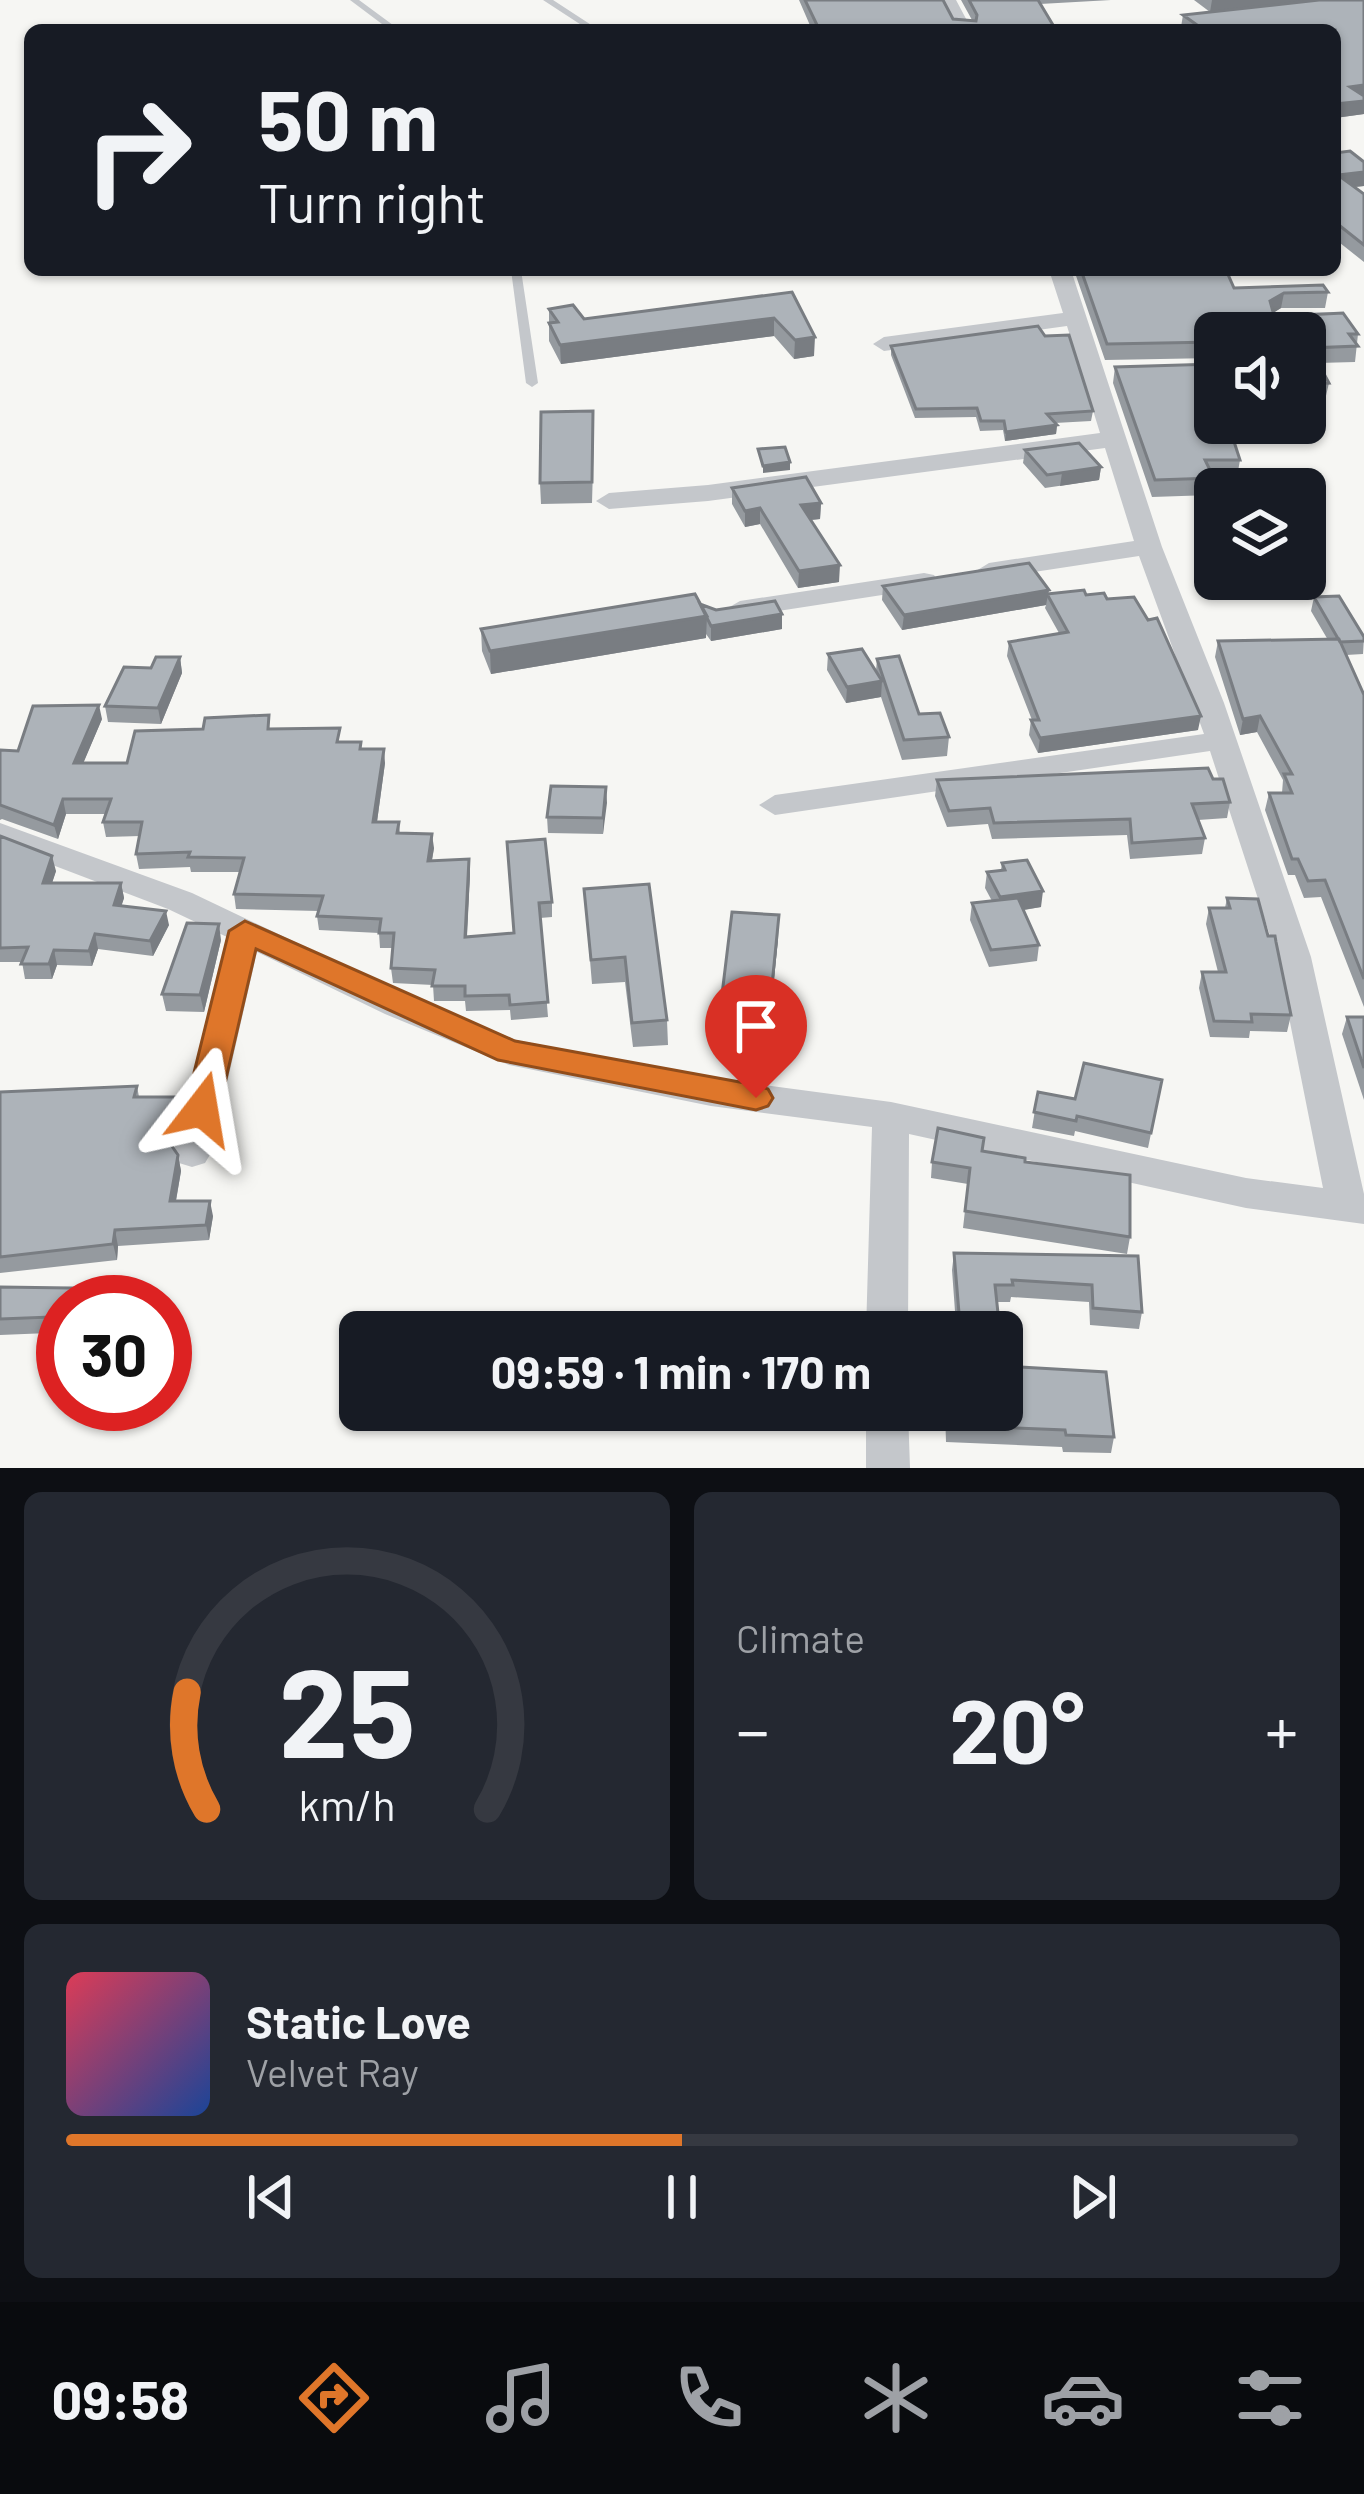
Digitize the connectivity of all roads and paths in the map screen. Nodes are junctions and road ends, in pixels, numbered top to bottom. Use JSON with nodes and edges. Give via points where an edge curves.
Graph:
{"nodes":[{"id":1,"x":354,"y":0,"type":"edge"},
{"id":2,"x":548,"y":0,"type":"edge"},
{"id":3,"x":387,"y":24,"type":"edge"},
{"id":4,"x":586,"y":24,"type":"edge"},
{"id":5,"x":516,"y":276,"type":"edge"},
{"id":6,"x":1062,"y":276,"type":"edge"},
{"id":7,"x":1078,"y":318,"type":"junction"},
{"id":8,"x":1326,"y":319,"type":"edge"},
{"id":9,"x":1334,"y":319,"type":"edge"},
{"id":10,"x":884,"y":344,"type":"dead end"},
{"id":11,"x":532,"y":383,"type":"dead end"},
{"id":12,"x":1114,"y":439,"type":"junction"},
{"id":13,"x":609,"y":500,"type":"dead end"},
{"id":14,"x":1149,"y":547,"type":"junction"},
{"id":15,"x":715,"y":613,"type":"edge"},
{"id":16,"x":1220,"y":741,"type":"junction"},
{"id":17,"x":775,"y":805,"type":"dead end"},
{"id":18,"x":0,"y":833,"type":"edge"},
{"id":19,"x":245,"y":931,"type":"junction"},
{"id":20,"x":890,"y":1116,"type":"junction"},
{"id":21,"x":192,"y":1153,"type":"dead end"},
{"id":22,"x":1355,"y":1209,"type":"edge"},
{"id":23,"x":886,"y":1311,"type":"edge"},
{"id":24,"x":887,"y":1431,"type":"edge"},
{"id":25,"x":888,"y":1468,"type":"edge"}],
"edges":[{"from":1,"to":3,"type":"lane"},
{"from":2,"to":4,"type":"lane"},
{"from":5,"to":11,"type":"lane"},
{"from":6,"to":7,"type":"street"},
{"from":7,"to":10,"type":"street"},
{"from":7,"to":12,"type":"street","via":[[1107,372]]},
{"from":8,"to":9,"type":"street"},
{"from":12,"to":13,"type":"street"},
{"from":12,"to":14,"type":"street"},
{"from":14,"to":15,"type":"street"},
{"from":14,"to":16,"type":"street"},
{"from":16,"to":17,"type":"street"},
{"from":16,"to":22,"type":"street","via":[[1294,957]]},
{"from":18,"to":19,"type":"street"},
{"from":19,"to":20,"type":"street","via":[[509,1052]]},
{"from":19,"to":21,"type":"street"},
{"from":20,"to":22,"type":"street"},
{"from":20,"to":23,"type":"street"},
{"from":24,"to":25,"type":"street"}]}
